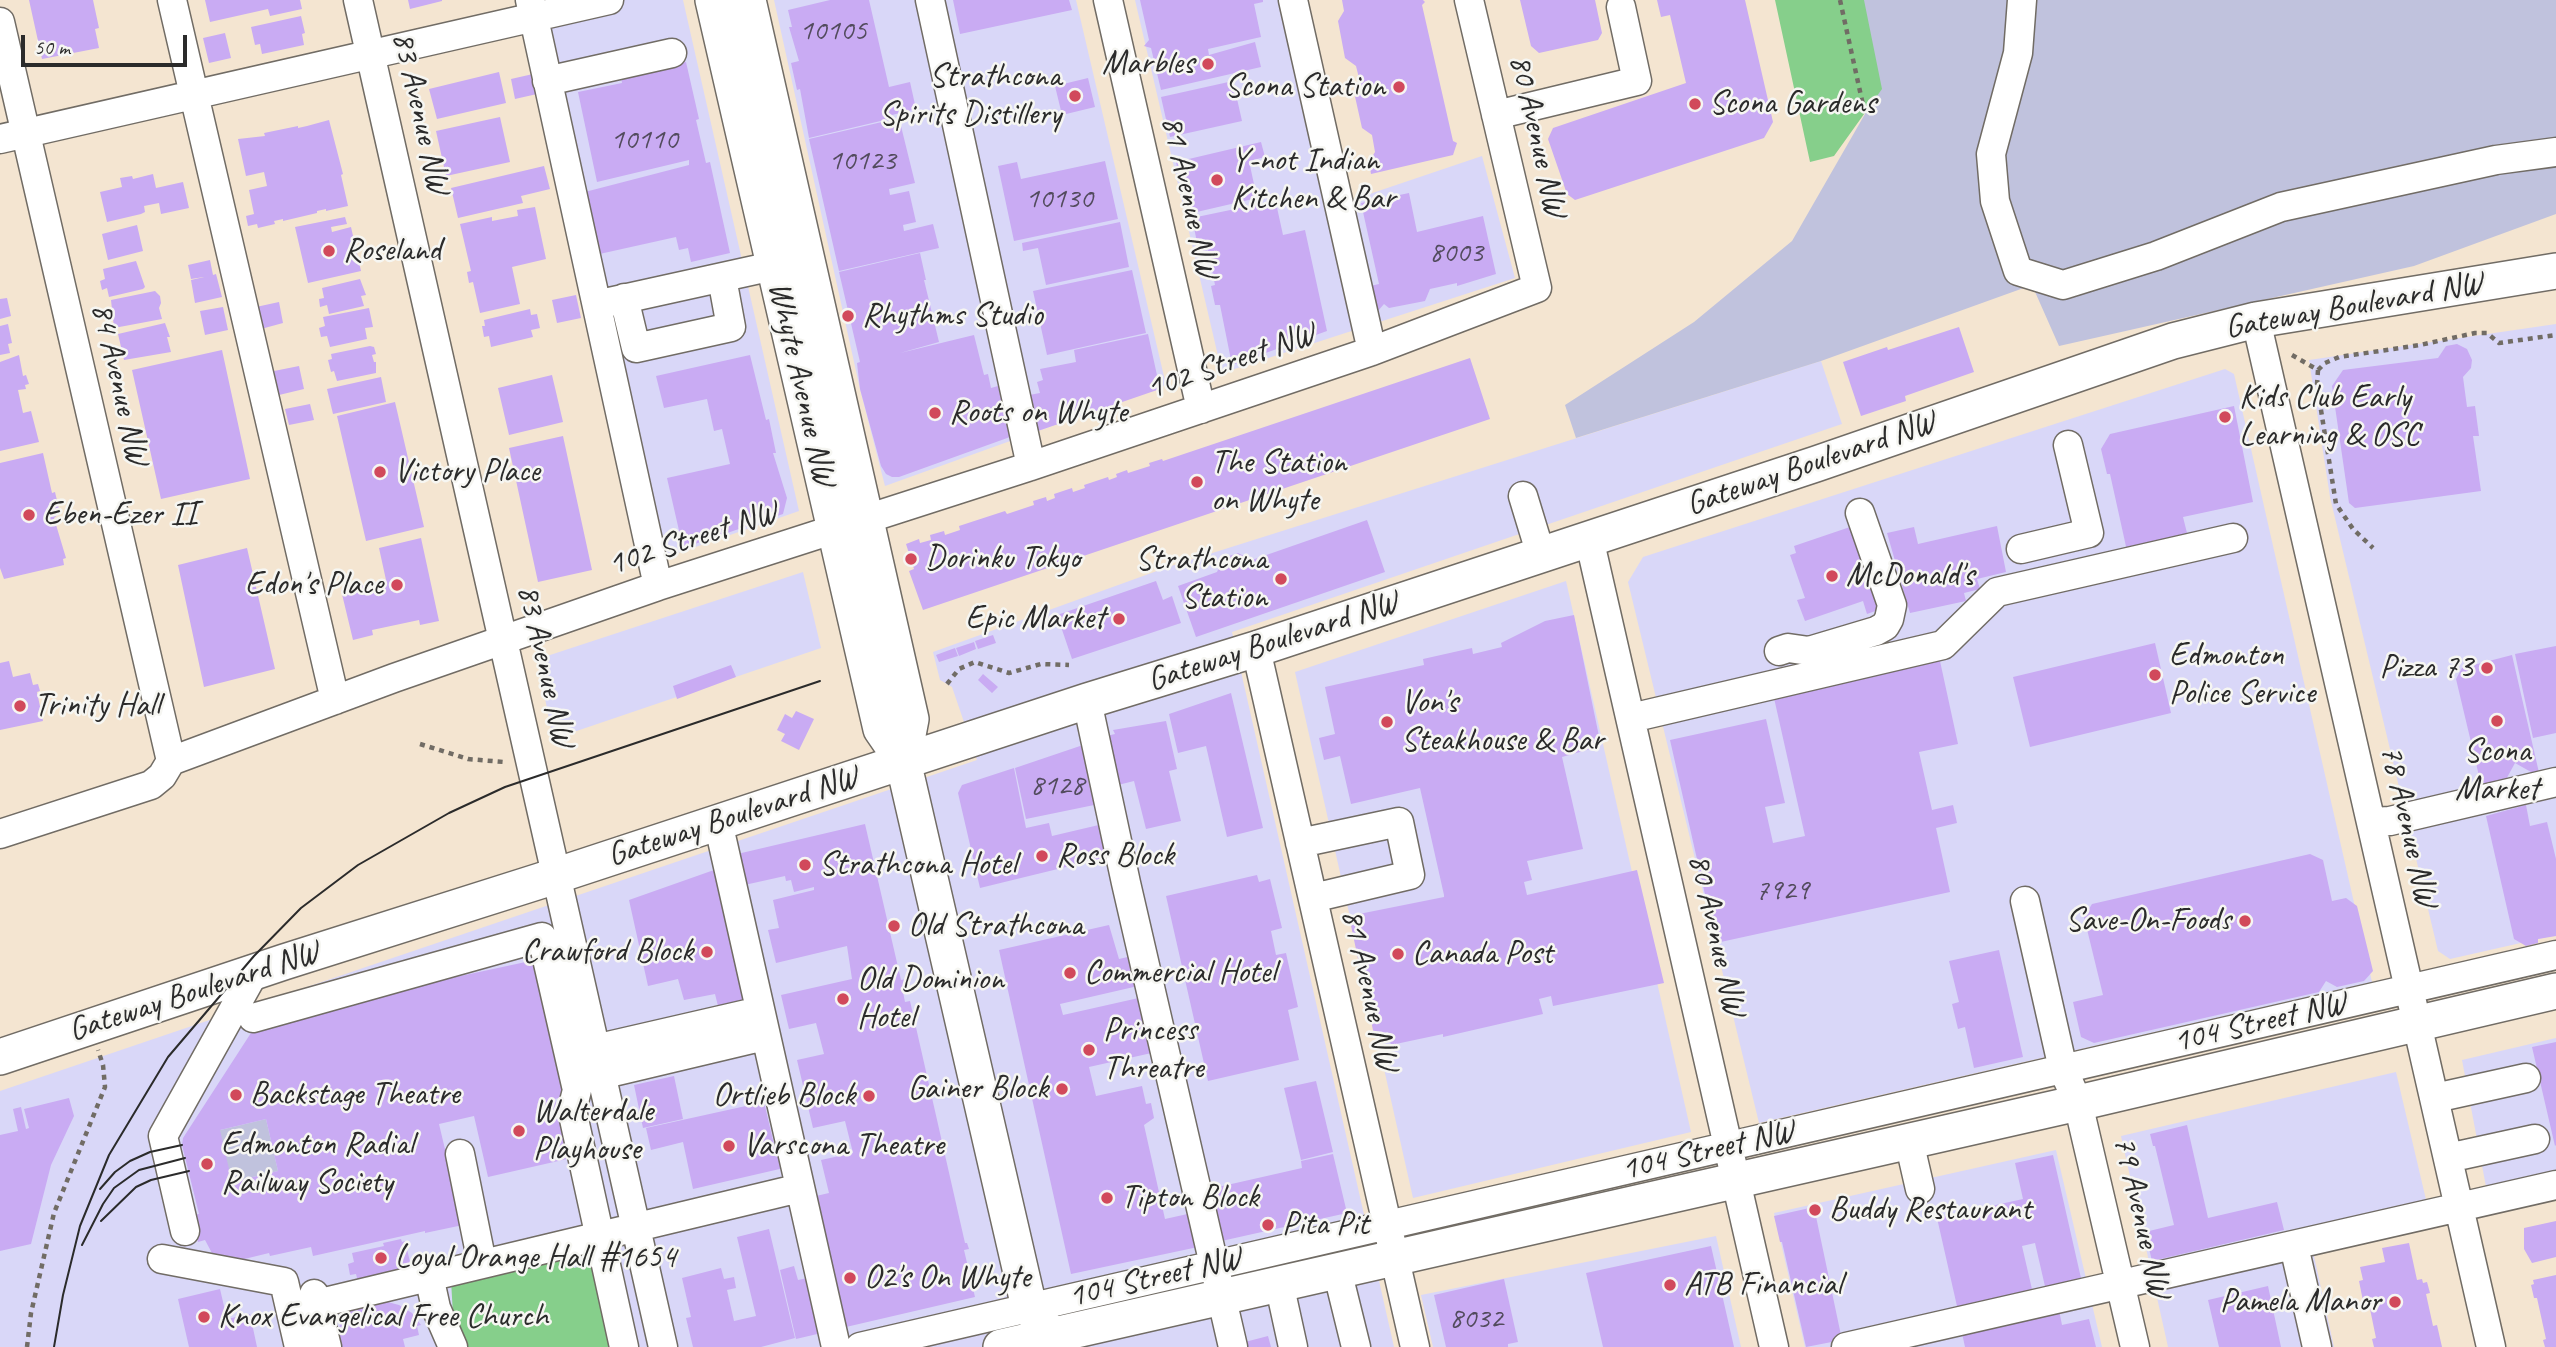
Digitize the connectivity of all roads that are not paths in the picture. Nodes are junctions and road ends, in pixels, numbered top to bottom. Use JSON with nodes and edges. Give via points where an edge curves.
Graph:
{"nodes":[{"id":1,"x":172,"y":0,"type":"edge"},
{"id":2,"x":358,"y":0,"type":"edge"},
{"id":3,"x":610,"y":0,"type":"edge"},
{"id":4,"x":713,"y":0,"type":"edge"},
{"id":5,"x":748,"y":0,"type":"edge"},
{"id":6,"x":930,"y":0,"type":"edge"},
{"id":7,"x":1108,"y":0,"type":"edge"},
{"id":8,"x":1293,"y":0,"type":"edge"},
{"id":9,"x":1469,"y":0,"type":"edge"},
{"id":10,"x":2022,"y":0,"type":"edge"},
{"id":11,"x":1621,"y":7,"type":"dead end"},
{"id":12,"x":532,"y":8,"type":"edge"},
{"id":13,"x":0,"y":22,"type":"edge"},
{"id":14,"x":672,"y":52,"type":"dead end"},
{"id":15,"x":371,"y":55,"type":"junction"},
{"id":16,"x":548,"y":81,"type":"junction"},
{"id":17,"x":195,"y":95,"type":"junction"},
{"id":18,"x":1496,"y":115,"type":"junction"},
{"id":19,"x":13,"y":136,"type":"edge"},
{"id":20,"x":2556,"y":152,"type":"edge"},
{"id":21,"x":773,"y":266,"type":"junction"},
{"id":22,"x":2556,"y":271,"type":"edge"},
{"id":23,"x":722,"y":278,"type":"junction"},
{"id":24,"x":1537,"y":288,"type":"joint"},
{"id":25,"x":624,"y":298,"type":"junction"},
{"id":26,"x":595,"y":306,"type":"junction"},
{"id":27,"x":2256,"y":320,"type":"junction"},
{"id":28,"x":1372,"y":351,"type":"junction"},
{"id":29,"x":1201,"y":409,"type":"junction"},
{"id":30,"x":2068,"y":445,"type":"dead end"},
{"id":31,"x":1031,"y":466,"type":"junction"},
{"id":32,"x":1523,"y":496,"type":"dead end"},
{"id":33,"x":1860,"y":513,"type":"dead end"},
{"id":34,"x":850,"y":524,"type":"junction"},
{"id":35,"x":1589,"y":538,"type":"junction"},
{"id":36,"x":2233,"y":538,"type":"dead end"},
{"id":37,"x":2021,"y":549,"type":"dead end"},
{"id":38,"x":1541,"y":555,"type":"junction"},
{"id":39,"x":658,"y":586,"type":"junction"},
{"id":40,"x":503,"y":640,"type":"junction"},
{"id":41,"x":1256,"y":649,"type":"junction"},
{"id":42,"x":1783,"y":650,"type":"dead end"},
{"id":43,"x":335,"y":700,"type":"junction"},
{"id":44,"x":1087,"y":701,"type":"junction"},
{"id":45,"x":1631,"y":718,"type":"junction"},
{"id":46,"x":171,"y":761,"type":"junction"},
{"id":47,"x":903,"y":761,"type":"junction"},
{"id":48,"x":2556,"y":782,"type":"edge"},
{"id":49,"x":718,"y":822,"type":"junction"},
{"id":50,"x":2371,"y":822,"type":"junction"},
{"id":51,"x":0,"y":834,"type":"edge"},
{"id":52,"x":1300,"y":843,"type":"junction"},
{"id":53,"x":556,"y":875,"type":"junction"},
{"id":54,"x":1313,"y":898,"type":"junction"},
{"id":55,"x":2025,"y":901,"type":"dead end"},
{"id":56,"x":2556,"y":955,"type":"edge"},
{"id":57,"x":255,"y":971,"type":"junction"},
{"id":58,"x":2409,"y":988,"type":"junction"},
{"id":59,"x":2556,"y":991,"type":"edge"},
{"id":60,"x":253,"y":1018,"type":"dead end"},
{"id":61,"x":2418,"y":1023,"type":"junction"},
{"id":62,"x":762,"y":1024,"type":"junction"},
{"id":63,"x":0,"y":1057,"type":"edge"},
{"id":64,"x":590,"y":1068,"type":"junction"},
{"id":65,"x":2063,"y":1069,"type":"junction"},
{"id":66,"x":2526,"y":1078,"type":"dead end"},
{"id":67,"x":2435,"y":1098,"type":"junction"},
{"id":68,"x":2078,"y":1103,"type":"junction"},
{"id":69,"x":2535,"y":1139,"type":"dead end"},
{"id":70,"x":1909,"y":1141,"type":"junction"},
{"id":71,"x":1728,"y":1146,"type":"junction"},
{"id":72,"x":460,"y":1154,"type":"dead end"},
{"id":73,"x":2448,"y":1158,"type":"junction"},
{"id":74,"x":1736,"y":1180,"type":"junction"},
{"id":75,"x":2556,"y":1185,"type":"edge"},
{"id":76,"x":800,"y":1188,"type":"junction"},
{"id":77,"x":1920,"y":1189,"type":"dead end"},
{"id":78,"x":2459,"y":1208,"type":"junction"},
{"id":79,"x":635,"y":1226,"type":"junction"},
{"id":80,"x":185,"y":1231,"type":"dead end"},
{"id":81,"x":599,"y":1235,"type":"junction"},
{"id":82,"x":1391,"y":1241,"type":"junction"},
{"id":83,"x":2294,"y":1245,"type":"junction"},
{"id":84,"x":162,"y":1259,"type":"dead end"},
{"id":85,"x":482,"y":1263,"type":"junction"},
{"id":86,"x":1337,"y":1270,"type":"junction"},
{"id":87,"x":429,"y":1276,"type":"junction"},
{"id":88,"x":1218,"y":1280,"type":"junction"},
{"id":89,"x":1279,"y":1283,"type":"junction"},
{"id":90,"x":2121,"y":1284,"type":"junction"},
{"id":91,"x":307,"y":1303,"type":"junction"},
{"id":92,"x":1029,"y":1307,"type":"junction"},
{"id":93,"x":1029,"y":1344,"type":"edge"},
{"id":94,"x":299,"y":1347,"type":"edge"},
{"id":95,"x":327,"y":1347,"type":"edge"},
{"id":96,"x":453,"y":1347,"type":"edge"},
{"id":97,"x":624,"y":1347,"type":"edge"},
{"id":98,"x":663,"y":1347,"type":"edge"},
{"id":99,"x":835,"y":1347,"type":"edge"},
{"id":100,"x":860,"y":1347,"type":"edge"},
{"id":101,"x":1233,"y":1347,"type":"edge"},
{"id":102,"x":1293,"y":1347,"type":"edge"},
{"id":103,"x":1356,"y":1347,"type":"edge"},
{"id":104,"x":1415,"y":1347,"type":"edge"},
{"id":105,"x":1774,"y":1347,"type":"edge"},
{"id":106,"x":1846,"y":1347,"type":"edge"},
{"id":107,"x":2135,"y":1347,"type":"edge"},
{"id":108,"x":2317,"y":1347,"type":"edge"},
{"id":109,"x":2491,"y":1347,"type":"edge"}],
"edges":[{"from":1,"to":17,"type":"street"},
{"from":2,"to":15,"type":"street","name":"83 Avenue NW"},
{"from":3,"to":12,"type":"street"},
{"from":4,"to":21,"type":"main road","name":"Whyte Avenue NW"},
{"from":5,"to":34,"type":"main road","name":"Whyte Avenue NW"},
{"from":6,"to":31,"type":"street"},
{"from":7,"to":29,"type":"street","name":"81 Avenue NW"},
{"from":8,"to":28,"type":"street"},
{"from":9,"to":18,"type":"street","name":"80 Avenue NW"},
{"from":10,"to":20,"type":"street","via":[[2018,53],[1991,155],[1995,201],[2018,271],[2063,285],[2157,256],[2281,207],[2496,160]]},
{"from":11,"to":18,"type":"street","via":[[1637,81]]},
{"from":12,"to":15,"type":"street"},
{"from":12,"to":16,"type":"street"},
{"from":13,"to":19,"type":"street","name":"84 Avenue NW"},
{"from":14,"to":16,"type":"street"},
{"from":15,"to":17,"type":"street"},
{"from":15,"to":40,"type":"street","name":"83 Avenue NW"},
{"from":16,"to":26,"type":"street"},
{"from":17,"to":19,"type":"street"},
{"from":17,"to":43,"type":"street"},
{"from":18,"to":24,"type":"street","name":"80 Avenue NW"},
{"from":19,"to":46,"type":"street","name":"84 Avenue NW"},
{"from":21,"to":23,"type":"street"},
{"from":21,"to":34,"type":"main road","name":"Whyte Avenue NW"},
{"from":22,"to":27,"type":"main road","name":"Gateway Boulevard NW"},
{"from":23,"to":25,"type":"street"},
{"from":23,"to":25,"type":"street","via":[[731,327],[636,348]]},
{"from":24,"to":28,"type":"street","name":"102 Street NW"},
{"from":25,"to":26,"type":"street"},
{"from":26,"to":39,"type":"street"},
{"from":27,"to":35,"type":"main road","name":"Gateway Boulevard NW","via":[[2173,341]]},
{"from":27,"to":50,"type":"street","name":"78 Avenue NW"},
{"from":28,"to":29,"type":"street","name":"102 Street NW"},
{"from":29,"to":31,"type":"street","name":"102 Street NW"},
{"from":30,"to":37,"type":"street","via":[[2089,533]]},
{"from":31,"to":34,"type":"street","name":"102 Street NW"},
{"from":32,"to":38,"type":"street"},
{"from":33,"to":42,"type":"street","via":[[1892,605],[1889,619],[1880,630],[1809,651]]},
{"from":34,"to":39,"type":"street","name":"102 Street NW"},
{"from":34,"to":47,"type":"main road","name":"Whyte Avenue NW","via":[[881,729]]},
{"from":35,"to":38,"type":"main road","name":"Gateway Boulevard NW"},
{"from":35,"to":45,"type":"street","name":"80 Avenue NW"},
{"from":36,"to":45,"type":"street","via":[[1997,592],[1943,645]]},
{"from":38,"to":41,"type":"main road","name":"Gateway Boulevard NW"},
{"from":39,"to":40,"type":"street","name":"102 Street NW"},
{"from":40,"to":43,"type":"street","name":"102 Street NW"},
{"from":40,"to":53,"type":"street","name":"83 Avenue NW"},
{"from":41,"to":44,"type":"main road","name":"Gateway Boulevard NW"},
{"from":41,"to":52,"type":"street","name":"81 Avenue NW"},
{"from":43,"to":46,"type":"street","name":"102 Street NW"},
{"from":44,"to":47,"type":"main road","name":"Gateway Boulevard NW"},
{"from":44,"to":88,"type":"street"},
{"from":45,"to":71,"type":"street","name":"80 Avenue NW"},
{"from":46,"to":51,"type":"street","name":"102 Street NW","via":[[151,785]]},
{"from":47,"to":49,"type":"main road","name":"Gateway Boulevard NW"},
{"from":47,"to":92,"type":"main road","name":"Whyte Avenue NW"},
{"from":48,"to":50,"type":"street"},
{"from":49,"to":53,"type":"main road","name":"Gateway Boulevard NW"},
{"from":49,"to":62,"type":"street"},
{"from":50,"to":58,"type":"street","name":"78 Avenue NW"},
{"from":52,"to":54,"type":"street","name":"81 Avenue NW"},
{"from":52,"to":54,"type":"street","via":[[1399,822],[1410,875]]},
{"from":53,"to":57,"type":"main road","name":"Gateway Boulevard NW"},
{"from":53,"to":64,"type":"street","name":"83 Avenue NW"},
{"from":54,"to":82,"type":"street","name":"81 Avenue NW"},
{"from":55,"to":65,"type":"street","name":"79 Avenue NW"},
{"from":56,"to":58,"type":"street","name":"104 Street NW"},
{"from":57,"to":63,"type":"main road","name":"Gateway Boulevard NW"},
{"from":57,"to":80,"type":"street","via":[[163,1136]]},
{"from":58,"to":61,"type":"street","name":"78 Avenue NW"},
{"from":58,"to":65,"type":"street","name":"104 Street NW"},
{"from":59,"to":61,"type":"main road","name":"104 Street NW"},
{"from":60,"to":64,"type":"street","via":[[542,937]]},
{"from":61,"to":67,"type":"street","name":"78 Avenue NW"},
{"from":61,"to":68,"type":"main road","name":"104 Street NW"},
{"from":62,"to":64,"type":"street"},
{"from":62,"to":76,"type":"street"},
{"from":64,"to":79,"type":"street","name":"83 Avenue NW"},
{"from":64,"to":81,"type":"street","via":[[572,1110]]},
{"from":65,"to":68,"type":"street","name":"79 Avenue NW"},
{"from":65,"to":71,"type":"street","name":"104 Street NW"},
{"from":66,"to":67,"type":"street"},
{"from":67,"to":73,"type":"street","name":"78 Avenue NW"},
{"from":68,"to":70,"type":"main road","name":"104 Street NW"},
{"from":68,"to":90,"type":"street","name":"79 Avenue NW"},
{"from":69,"to":73,"type":"street"},
{"from":70,"to":74,"type":"main road","name":"104 Street NW"},
{"from":70,"to":77,"type":"street"},
{"from":71,"to":74,"type":"street","name":"80 Avenue NW"},
{"from":71,"to":82,"type":"street","name":"104 Street NW"},
{"from":72,"to":85,"type":"street"},
{"from":73,"to":78,"type":"street","name":"78 Avenue NW"},
{"from":74,"to":82,"type":"main road","name":"104 Street NW"},
{"from":74,"to":105,"type":"street","name":"80 Avenue NW"},
{"from":75,"to":78,"type":"street"},
{"from":76,"to":79,"type":"street"},
{"from":76,"to":99,"type":"street"},
{"from":78,"to":83,"type":"street"},
{"from":78,"to":109,"type":"street","name":"78 Avenue NW"},
{"from":79,"to":81,"type":"street"},
{"from":79,"to":98,"type":"street","name":"83 Avenue NW"},
{"from":81,"to":85,"type":"street"},
{"from":81,"to":97,"type":"street"},
{"from":82,"to":86,"type":"main road","name":"104 Street NW"},
{"from":82,"to":88,"type":"street","name":"104 Street NW"},
{"from":82,"to":104,"type":"street","name":"81 Avenue NW"},
{"from":83,"to":90,"type":"street"},
{"from":83,"to":108,"type":"street"},
{"from":84,"to":91,"type":"street","via":[[284,1282]]},
{"from":85,"to":87,"type":"street"},
{"from":86,"to":89,"type":"main road","name":"104 Street NW"},
{"from":86,"to":103,"type":"street"},
{"from":87,"to":91,"type":"street"},
{"from":87,"to":96,"type":"street","via":[[436,1308]]},
{"from":88,"to":89,"type":"main road","name":"104 Street NW"},
{"from":88,"to":92,"type":"street","name":"104 Street NW"},
{"from":88,"to":93,"type":"main road","name":"104 Street NW"},
{"from":88,"to":101,"type":"street"},
{"from":89,"to":102,"type":"street"},
{"from":90,"to":106,"type":"street"},
{"from":90,"to":107,"type":"street","name":"79 Avenue NW"},
{"from":91,"to":94,"type":"street"},
{"from":91,"to":95,"type":"street"},
{"from":92,"to":93,"type":"main road","name":"Whyte Avenue NW"},
{"from":92,"to":100,"type":"street","name":"104 Street NW"}]}
